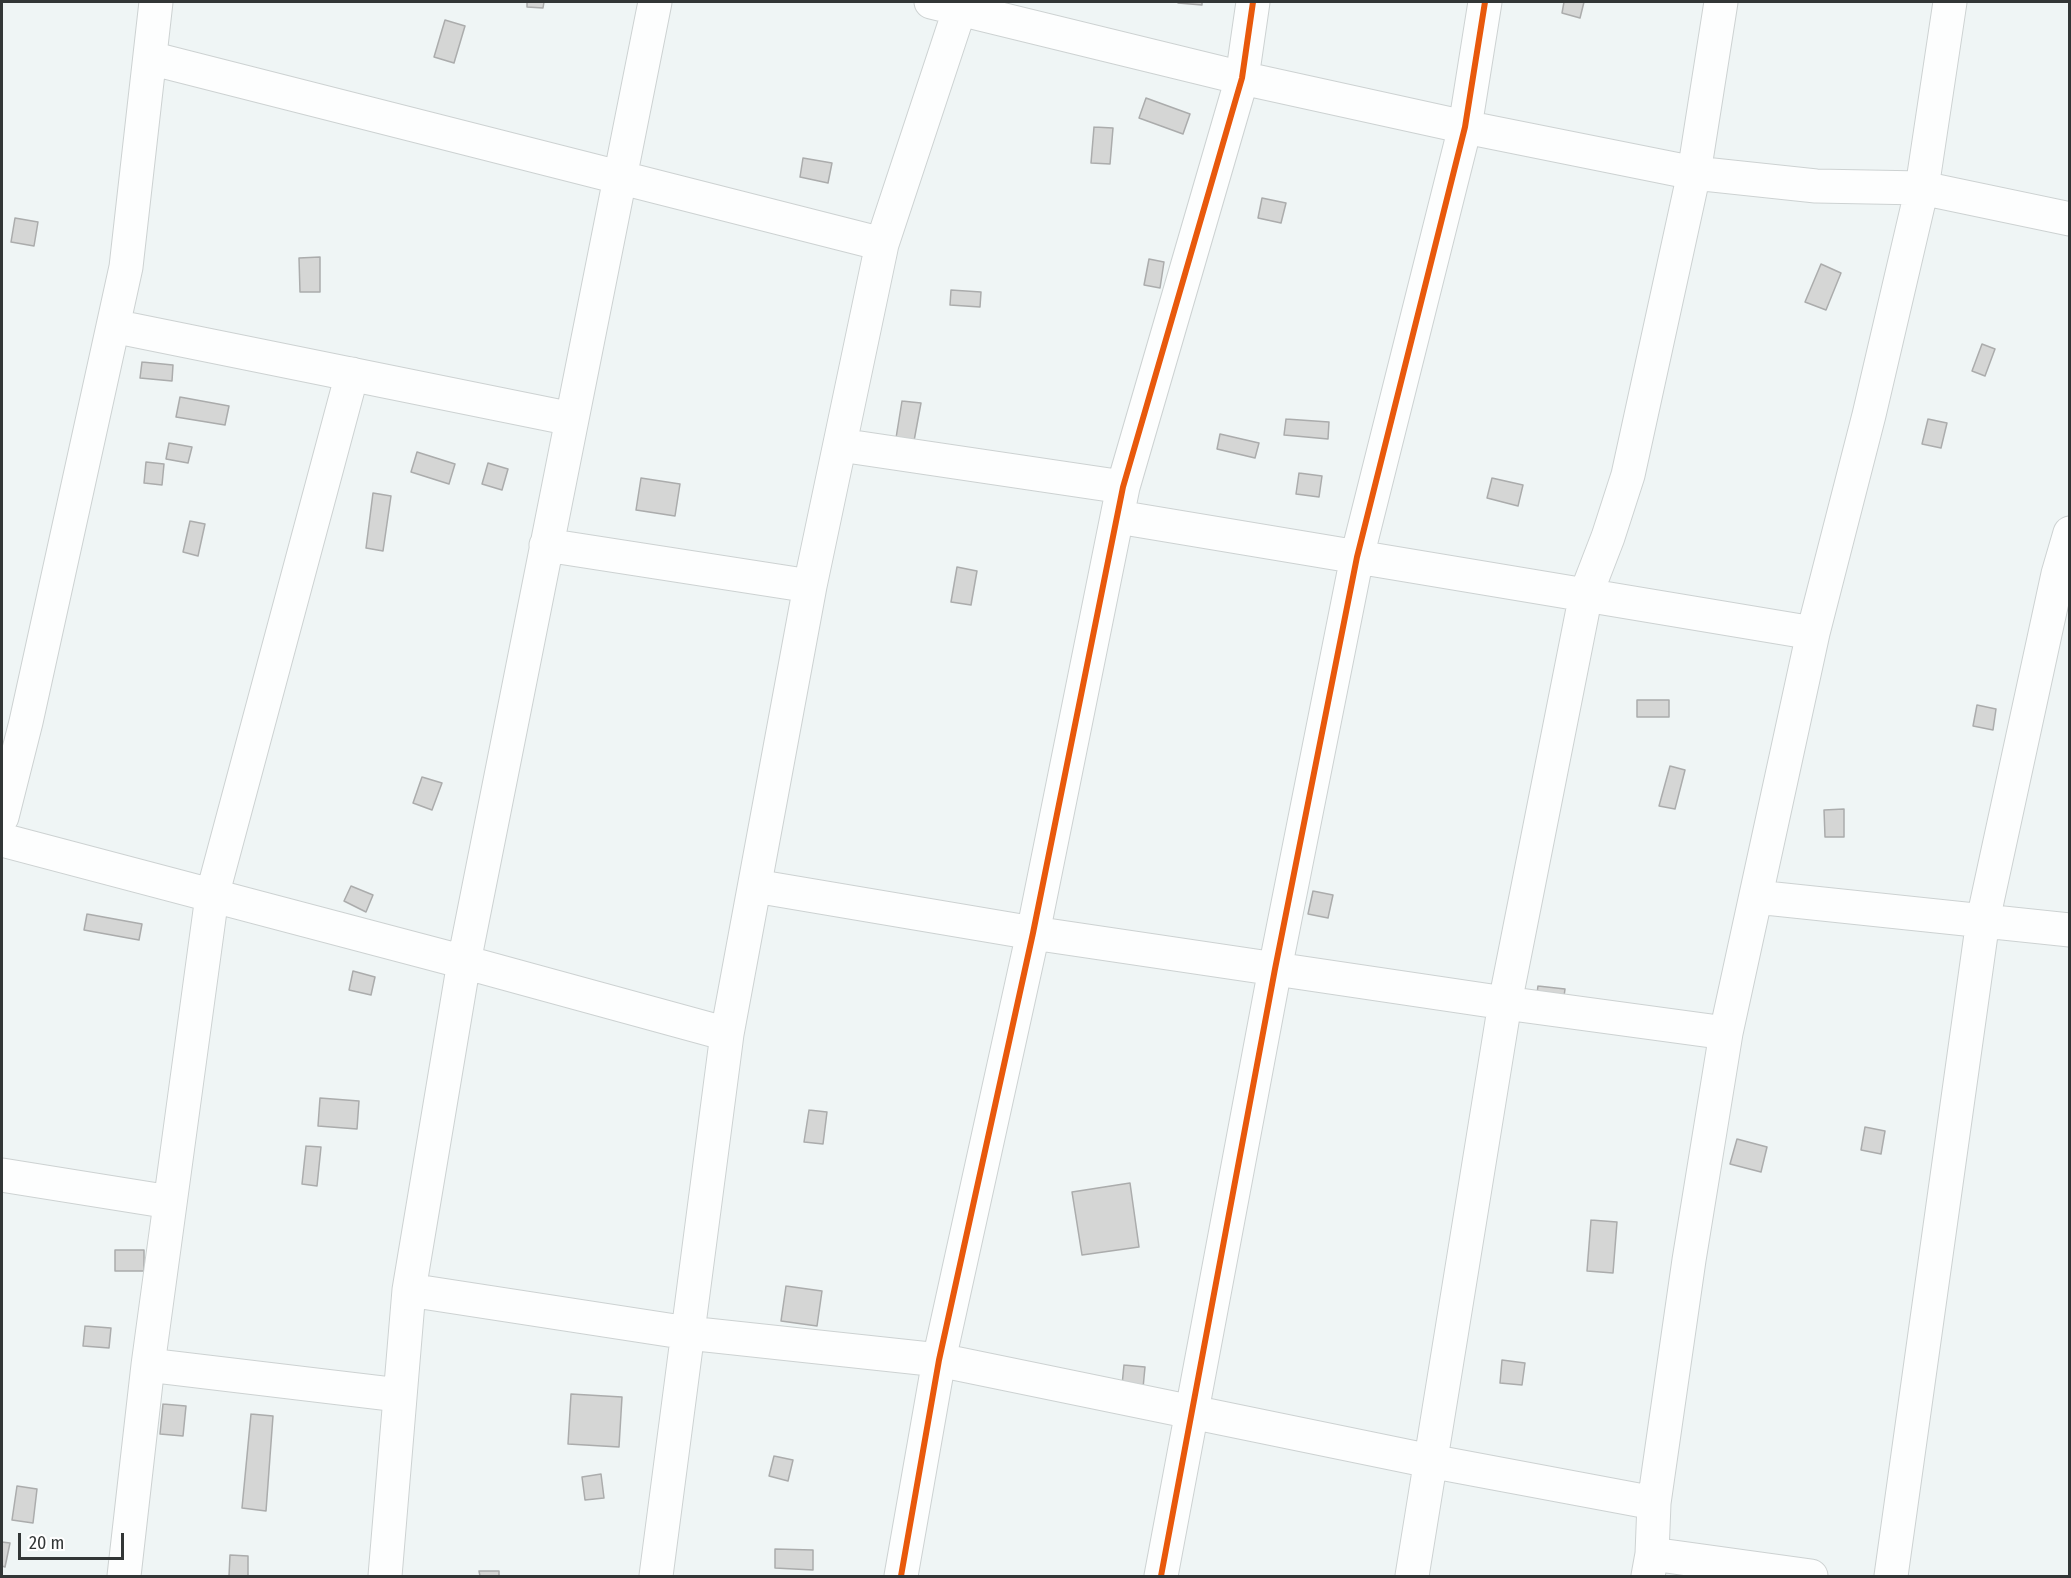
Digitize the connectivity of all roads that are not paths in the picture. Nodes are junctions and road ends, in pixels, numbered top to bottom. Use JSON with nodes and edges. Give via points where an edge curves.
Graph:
{"nodes":[{"id":1,"x":156,"y":2,"type":"edge"},
{"id":2,"x":655,"y":2,"type":"edge"},
{"id":3,"x":1253,"y":2,"type":"edge"},
{"id":4,"x":1485,"y":2,"type":"edge"},
{"id":5,"x":1721,"y":2,"type":"edge"},
{"id":6,"x":1950,"y":2,"type":"edge"},
{"id":7,"x":951,"y":4,"type":"edge"},
{"id":8,"x":150,"y":58,"type":"junction"},
{"id":9,"x":1242,"y":78,"type":"junction"},
{"id":10,"x":1465,"y":127,"type":"junction"},
{"id":11,"x":1694,"y":173,"type":"junction"},
{"id":12,"x":621,"y":177,"type":"junction"},
{"id":13,"x":1922,"y":188,"type":"junction"},
{"id":14,"x":2070,"y":219,"type":"edge"},
{"id":15,"x":882,"y":244,"type":"junction"},
{"id":16,"x":113,"y":326,"type":"junction"},
{"id":17,"x":351,"y":374,"type":"junction"},
{"id":18,"x":572,"y":418,"type":"junction"},
{"id":19,"x":840,"y":445,"type":"junction"},
{"id":20,"x":1120,"y":502,"type":"junction"},
{"id":21,"x":2070,"y":533,"type":"edge"},
{"id":22,"x":546,"y":545,"type":"junction"},
{"id":23,"x":1358,"y":557,"type":"junction"},
{"id":24,"x":810,"y":586,"type":"junction"},
{"id":25,"x":1586,"y":594,"type":"junction"},
{"id":26,"x":1813,"y":633,"type":"junction"},
{"id":27,"x":2,"y":817,"type":"edge"},
{"id":28,"x":2,"y":840,"type":"edge"},
{"id":29,"x":755,"y":886,"type":"junction"},
{"id":30,"x":212,"y":896,"type":"junction"},
{"id":31,"x":1756,"y":897,"type":"junction"},
{"id":32,"x":1983,"y":920,"type":"junction"},
{"id":33,"x":2070,"y":930,"type":"edge"},
{"id":34,"x":1033,"y":933,"type":"junction"},
{"id":35,"x":464,"y":962,"type":"junction"},
{"id":36,"x":1275,"y":969,"type":"junction"},
{"id":37,"x":1505,"y":1003,"type":"junction"},
{"id":38,"x":1726,"y":1033,"type":"junction"},
{"id":39,"x":727,"y":1034,"type":"junction"},
{"id":40,"x":2,"y":1175,"type":"edge"},
{"id":41,"x":170,"y":1202,"type":"junction"},
{"id":42,"x":408,"y":1290,"type":"junction"},
{"id":43,"x":688,"y":1333,"type":"junction"},
{"id":44,"x":939,"y":1360,"type":"junction"},
{"id":45,"x":147,"y":1365,"type":"junction"},
{"id":46,"x":399,"y":1395,"type":"junction"},
{"id":47,"x":1191,"y":1412,"type":"junction"},
{"id":48,"x":1430,"y":1461,"type":"junction"},
{"id":49,"x":1654,"y":1503,"type":"junction"},
{"id":50,"x":1650,"y":1565,"type":"edge"},
{"id":51,"x":124,"y":1576,"type":"edge"},
{"id":52,"x":385,"y":1576,"type":"edge"},
{"id":53,"x":656,"y":1576,"type":"edge"},
{"id":54,"x":901,"y":1576,"type":"edge"},
{"id":55,"x":1161,"y":1576,"type":"edge"},
{"id":56,"x":1412,"y":1576,"type":"edge"},
{"id":57,"x":1811,"y":1576,"type":"edge"},
{"id":58,"x":1891,"y":1576,"type":"edge"}],
"edges":[{"from":1,"to":8,"type":"street"},
{"from":2,"to":12,"type":"street"},
{"from":3,"to":9,"type":"street"},
{"from":4,"to":10,"type":"street"},
{"from":5,"to":11,"type":"street"},
{"from":6,"to":13,"type":"street"},
{"from":7,"to":9,"type":"street"},
{"from":7,"to":15,"type":"street"},
{"from":8,"to":12,"type":"street"},
{"from":8,"to":16,"type":"street","via":[[126,267]]},
{"from":9,"to":10,"type":"street"},
{"from":9,"to":20,"type":"street"},
{"from":10,"to":11,"type":"street"},
{"from":10,"to":23,"type":"street"},
{"from":11,"to":13,"type":"street","via":[[1816,186]]},
{"from":11,"to":25,"type":"street","via":[[1628,475]]},
{"from":12,"to":15,"type":"street"},
{"from":12,"to":18,"type":"street"},
{"from":13,"to":14,"type":"street"},
{"from":13,"to":26,"type":"street"},
{"from":15,"to":19,"type":"street"},
{"from":16,"to":17,"type":"street"},
{"from":16,"to":27,"type":"street"},
{"from":17,"to":18,"type":"street"},
{"from":17,"to":30,"type":"street"},
{"from":18,"to":22,"type":"street"},
{"from":19,"to":20,"type":"street"},
{"from":19,"to":24,"type":"street"},
{"from":20,"to":23,"type":"street"},
{"from":20,"to":34,"type":"street"},
{"from":21,"to":32,"type":"street"},
{"from":22,"to":24,"type":"street"},
{"from":22,"to":35,"type":"street"},
{"from":23,"to":25,"type":"street"},
{"from":23,"to":36,"type":"street"},
{"from":24,"to":29,"type":"street"},
{"from":25,"to":26,"type":"street"},
{"from":25,"to":37,"type":"street"},
{"from":26,"to":31,"type":"street"},
{"from":28,"to":30,"type":"street"},
{"from":29,"to":34,"type":"street"},
{"from":29,"to":39,"type":"street"},
{"from":30,"to":35,"type":"street"},
{"from":30,"to":41,"type":"street"},
{"from":31,"to":32,"type":"street"},
{"from":31,"to":38,"type":"street"},
{"from":32,"to":33,"type":"street"},
{"from":32,"to":58,"type":"street"},
{"from":34,"to":36,"type":"street"},
{"from":34,"to":44,"type":"street"},
{"from":35,"to":39,"type":"street"},
{"from":35,"to":42,"type":"street"},
{"from":36,"to":37,"type":"street"},
{"from":36,"to":47,"type":"street"},
{"from":37,"to":38,"type":"street"},
{"from":37,"to":48,"type":"street"},
{"from":38,"to":49,"type":"street"},
{"from":39,"to":43,"type":"street"},
{"from":40,"to":41,"type":"street"},
{"from":41,"to":45,"type":"street"},
{"from":42,"to":43,"type":"street"},
{"from":42,"to":46,"type":"street"},
{"from":43,"to":44,"type":"street"},
{"from":43,"to":53,"type":"street"},
{"from":44,"to":47,"type":"street"},
{"from":44,"to":54,"type":"street"},
{"from":45,"to":46,"type":"street"},
{"from":45,"to":51,"type":"street"},
{"from":46,"to":52,"type":"street"},
{"from":47,"to":48,"type":"street"},
{"from":47,"to":55,"type":"street"},
{"from":48,"to":49,"type":"street"},
{"from":48,"to":56,"type":"street"},
{"from":49,"to":50,"type":"street"},
{"from":50,"to":57,"type":"street"}]}
